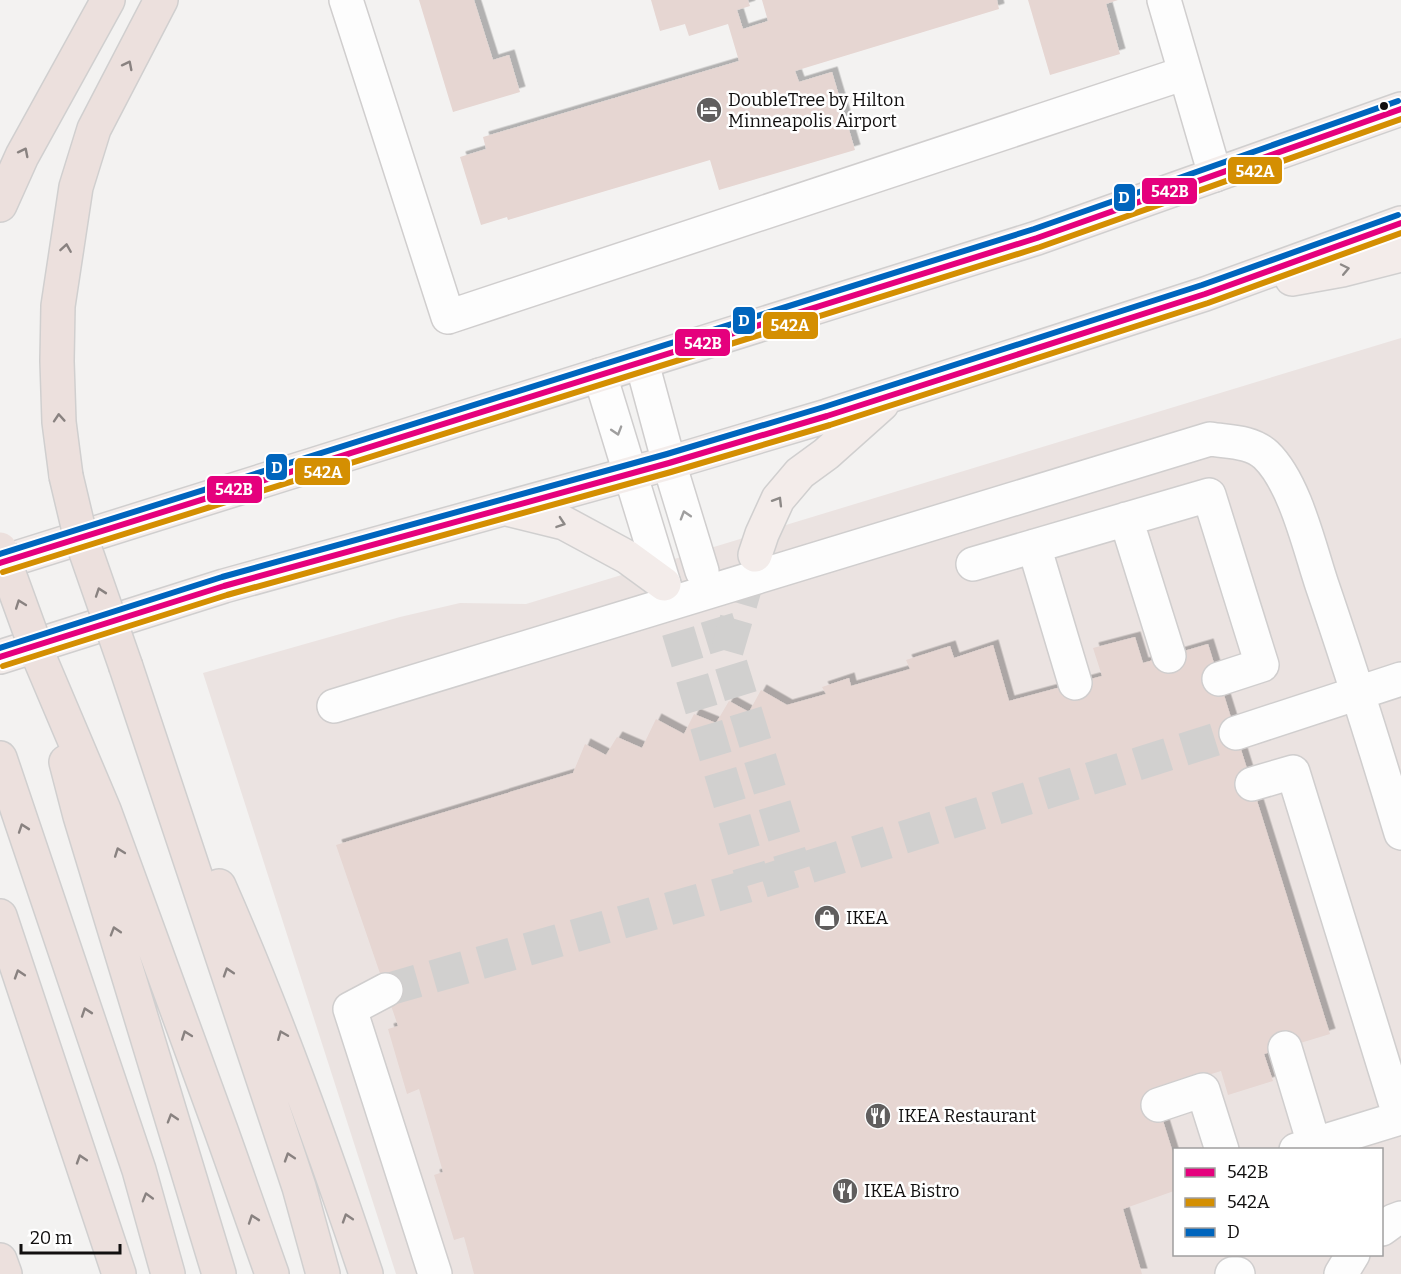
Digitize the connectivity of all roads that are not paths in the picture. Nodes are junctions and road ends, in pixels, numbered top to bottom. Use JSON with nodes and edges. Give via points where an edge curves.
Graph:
{"nodes":[{"id":1,"x":108,"y":0,"type":"edge"},
{"id":2,"x":161,"y":0,"type":"edge"},
{"id":3,"x":346,"y":0,"type":"edge"},
{"id":4,"x":1164,"y":0,"type":"edge"},
{"id":5,"x":1185,"y":73,"type":"junction"},
{"id":6,"x":1401,"y":109,"type":"edge"},
{"id":7,"x":1215,"y":175,"type":"junction"},
{"id":8,"x":0,"y":205,"type":"edge"},
{"id":9,"x":1401,"y":223,"type":"edge"},
{"id":10,"x":1401,"y":255,"type":"edge"},
{"id":11,"x":1205,"y":294,"type":"junction"},
{"id":12,"x":642,"y":363,"type":"junction"},
{"id":13,"x":600,"y":375,"type":"junction"},
{"id":14,"x":891,"y":395,"type":"junction"},
{"id":15,"x":669,"y":463,"type":"junction"},
{"id":16,"x":630,"y":474,"type":"junction"},
{"id":17,"x":505,"y":509,"type":"junction"},
{"id":18,"x":1126,"y":519,"type":"junction"},
{"id":19,"x":1034,"y":546,"type":"junction"},
{"id":20,"x":0,"y":549,"type":"edge"},
{"id":21,"x":755,"y":555,"type":"tunnel mouth"},
{"id":22,"x":0,"y":563,"type":"edge"},
{"id":23,"x":973,"y":564,"type":"dead end"},
{"id":24,"x":702,"y":571,"type":"tunnel mouth"},
{"id":25,"x":663,"y":584,"type":"joint"},
{"id":26,"x":1169,"y":656,"type":"dead end"},
{"id":27,"x":0,"y":657,"type":"edge"},
{"id":28,"x":1219,"y":679,"type":"dead end"},
{"id":29,"x":1401,"y":679,"type":"edge"},
{"id":30,"x":131,"y":680,"type":"junction"},
{"id":31,"x":1075,"y":683,"type":"dead end"},
{"id":32,"x":1358,"y":692,"type":"junction"},
{"id":33,"x":334,"y":706,"type":"dead end"},
{"id":34,"x":1236,"y":733,"type":"tunnel mouth"},
{"id":35,"x":0,"y":758,"type":"edge"},
{"id":36,"x":1252,"y":784,"type":"dead end"},
{"id":37,"x":92,"y":813,"type":"junction"},
{"id":38,"x":1401,"y":833,"type":"edge"},
{"id":39,"x":0,"y":916,"type":"edge"},
{"id":40,"x":386,"y":990,"type":"tunnel mouth"},
{"id":41,"x":1284,"y":1048,"type":"dead end"},
{"id":42,"x":1158,"y":1105,"type":"dead end"},
{"id":43,"x":1305,"y":1147,"type":"edge"},
{"id":44,"x":1222,"y":1148,"type":"edge"},
{"id":45,"x":1401,"y":1218,"type":"edge"},
{"id":46,"x":1383,"y":1228,"type":"edge"},
{"id":47,"x":1352,"y":1256,"type":"edge"},
{"id":48,"x":0,"y":1260,"type":"edge"},
{"id":49,"x":5,"y":1274,"type":"edge"},
{"id":50,"x":120,"y":1274,"type":"edge"},
{"id":51,"x":168,"y":1274,"type":"edge"},
{"id":52,"x":219,"y":1274,"type":"edge"},
{"id":53,"x":272,"y":1274,"type":"edge"},
{"id":54,"x":323,"y":1274,"type":"edge"},
{"id":55,"x":366,"y":1274,"type":"edge"},
{"id":56,"x":435,"y":1274,"type":"edge"},
{"id":57,"x":1232,"y":1274,"type":"edge"},
{"id":58,"x":1238,"y":1274,"type":"edge"},
{"id":59,"x":1341,"y":1274,"type":"edge"}],
"edges":[{"from":8,"to":1,"type":"highway","one_way":true,"via":[[22,156]]},
{"from":30,"to":2,"type":"highway","one_way":true,"bridge":true,"via":[[81,535],[66,476],[59,422],[58,306],[76,187],[94,129]]},
{"from":3,"to":5,"type":"street","via":[[448,317]]},
{"from":4,"to":5,"type":"street"},
{"from":5,"to":7,"type":"street"},
{"from":6,"to":7,"type":"main road"},
{"from":7,"to":12,"type":"main road","via":[[1037,238]]},
{"from":9,"to":11,"type":"main road"},
{"from":11,"to":10,"type":"main road","one_way":true,"via":[[1342,270]]},
{"from":11,"to":14,"type":"main road"},
{"from":12,"to":13,"type":"main road"},
{"from":12,"to":15,"type":"street"},
{"from":13,"to":16,"type":"street","one_way":true},
{"from":13,"to":22,"type":"main road"},
{"from":14,"to":15,"type":"main road"},
{"from":21,"to":14,"type":"main road","one_way":true,"via":[[778,499],[800,473]]},
{"from":15,"to":16,"type":"main road"},
{"from":24,"to":15,"type":"street","one_way":true},
{"from":16,"to":17,"type":"main road"},
{"from":16,"to":25,"type":"street"},
{"from":17,"to":25,"type":"main road","one_way":true,"via":[[564,523],[627,557]]},
{"from":17,"to":27,"type":"main road","via":[[224,586]]},
{"from":18,"to":19,"type":"street"},
{"from":18,"to":26,"type":"street"},
{"from":18,"to":28,"type":"street","via":[[1209,495],[1262,666]]},
{"from":19,"to":23,"type":"street"},
{"from":19,"to":31,"type":"street"},
{"from":37,"to":20,"type":"highway","one_way":true,"bridge":true},
{"from":29,"to":32,"type":"street"},
{"from":54,"to":30,"type":"highway","one_way":true,"via":[[299,1187]]},
{"from":55,"to":30,"type":"highway","one_way":true,"via":[[286,1046]]},
{"from":32,"to":33,"type":"street","via":[[1295,503],[1279,471],[1265,454],[1246,443],[1210,440]]},
{"from":32,"to":34,"type":"street"},
{"from":32,"to":38,"type":"street"},
{"from":51,"to":35,"type":"highway","one_way":true,"via":[[139,1170]]},
{"from":36,"to":43,"type":"street","via":[[1293,772],[1400,1118]]},
{"from":52,"to":37,"type":"highway","one_way":true},
{"from":53,"to":37,"type":"highway","one_way":true},
{"from":50,"to":39,"type":"highway","one_way":true},
{"from":40,"to":56,"type":"street","via":[[350,1009]]},
{"from":41,"to":43,"type":"street"},
{"from":42,"to":44,"type":"street","via":[[1203,1090]]},
{"from":45,"to":46,"type":"street"},
{"from":47,"to":59,"type":"street"},
{"from":48,"to":49,"type":"highway"},
{"from":57,"to":58,"type":"street"}]}
